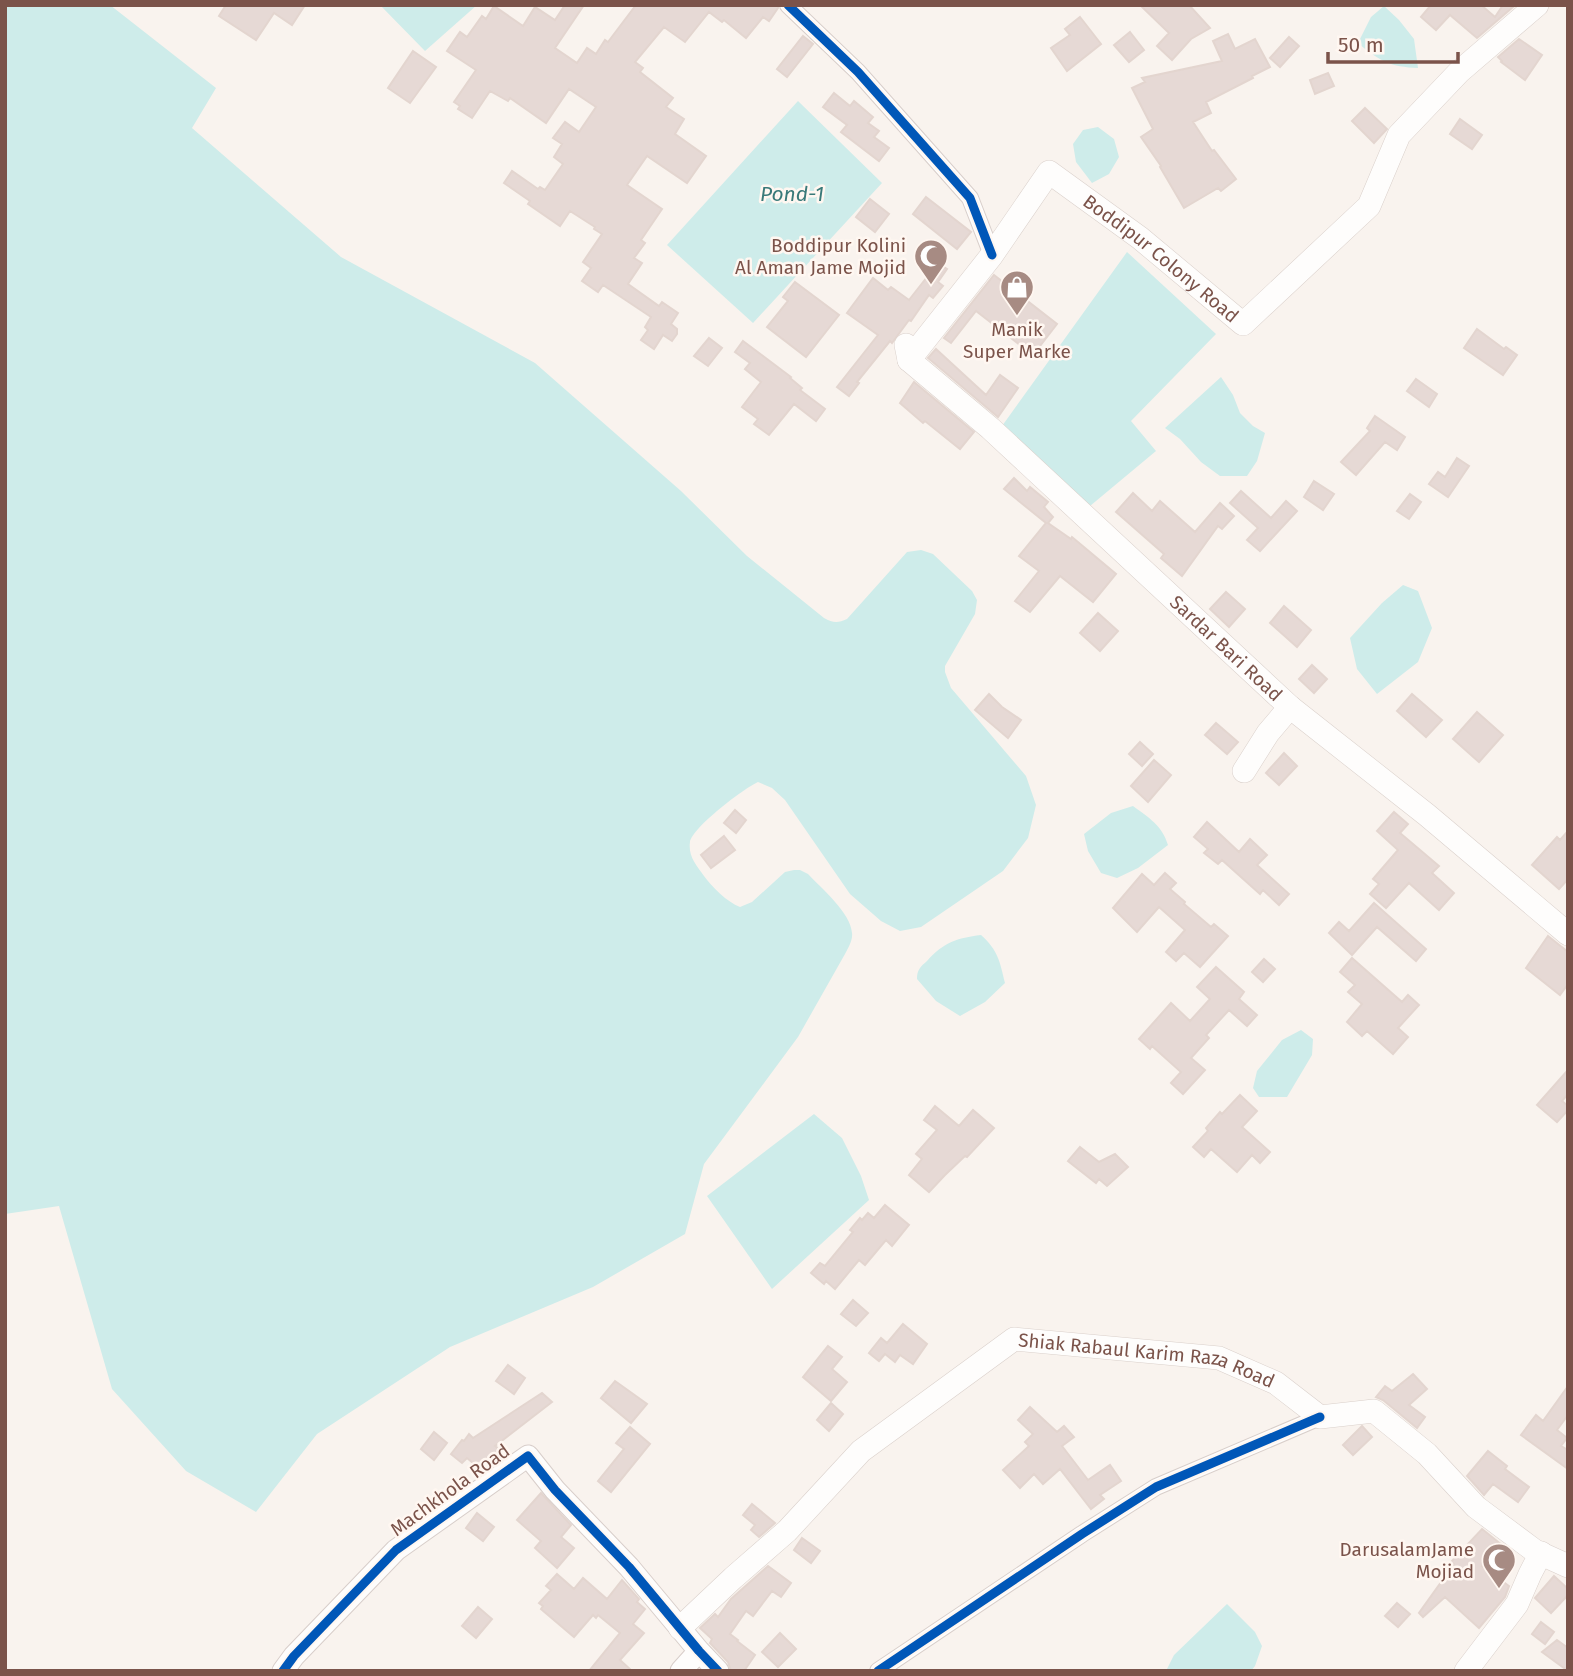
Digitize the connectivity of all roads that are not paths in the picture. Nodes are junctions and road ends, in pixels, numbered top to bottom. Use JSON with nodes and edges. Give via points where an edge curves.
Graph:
{"nodes":[{"id":1,"x":788,"y":5,"type":"edge"},
{"id":2,"x":1537,"y":5,"type":"edge"},
{"id":3,"x":992,"y":256,"type":"junction"},
{"id":4,"x":907,"y":351,"type":"joint"},
{"id":5,"x":1290,"y":707,"type":"junction"},
{"id":6,"x":1244,"y":771,"type":"dead end"},
{"id":7,"x":1568,"y":934,"type":"edge"},
{"id":8,"x":1320,"y":1417,"type":"junction"},
{"id":9,"x":1541,"y":1553,"type":"junction"},
{"id":10,"x":1568,"y":1566,"type":"edge"},
{"id":11,"x":680,"y":1628,"type":"junction"},
{"id":12,"x":699,"y":1651,"type":"junction"},
{"id":13,"x":283,"y":1671,"type":"edge"},
{"id":14,"x":681,"y":1671,"type":"edge"},
{"id":15,"x":718,"y":1671,"type":"edge"},
{"id":16,"x":878,"y":1671,"type":"edge"},
{"id":17,"x":1466,"y":1671,"type":"edge"}],
"edges":[{"from":1,"to":3,"type":"street","via":[[858,72],[970,198]]},
{"from":2,"to":3,"type":"main road","name":"Boddipur Colony Road","via":[[1459,72],[1399,135],[1370,206],[1243,324],[1140,238],[1049,172]]},
{"from":3,"to":4,"type":"main road","name":"Boddipur Colony Road"},
{"from":4,"to":5,"type":"main road","name":"Sardar Bari Road"},
{"from":5,"to":6,"type":"main road"},
{"from":5,"to":7,"type":"main road","name":"Sardar Bari Road"},
{"from":8,"to":9,"type":"main road","via":[[1374,1411],[1427,1454],[1476,1507]]},
{"from":8,"to":11,"type":"main road","name":"Shiak Rabaul Karim Raza Road","via":[[1276,1383],[1219,1358],[1014,1339],[861,1451],[788,1531]]},
{"from":8,"to":16,"type":"street","via":[[1156,1487]]},
{"from":9,"to":10,"type":"main road"},
{"from":9,"to":17,"type":"main road","via":[[1517,1604]]},
{"from":11,"to":12,"type":"street","name":"Machkhola Road"},
{"from":11,"to":13,"type":"street","name":"Machkhola Road","via":[[528,1456],[396,1550]]},
{"from":12,"to":14,"type":"street"},
{"from":12,"to":15,"type":"street","name":"Machkhola Road"}]}
